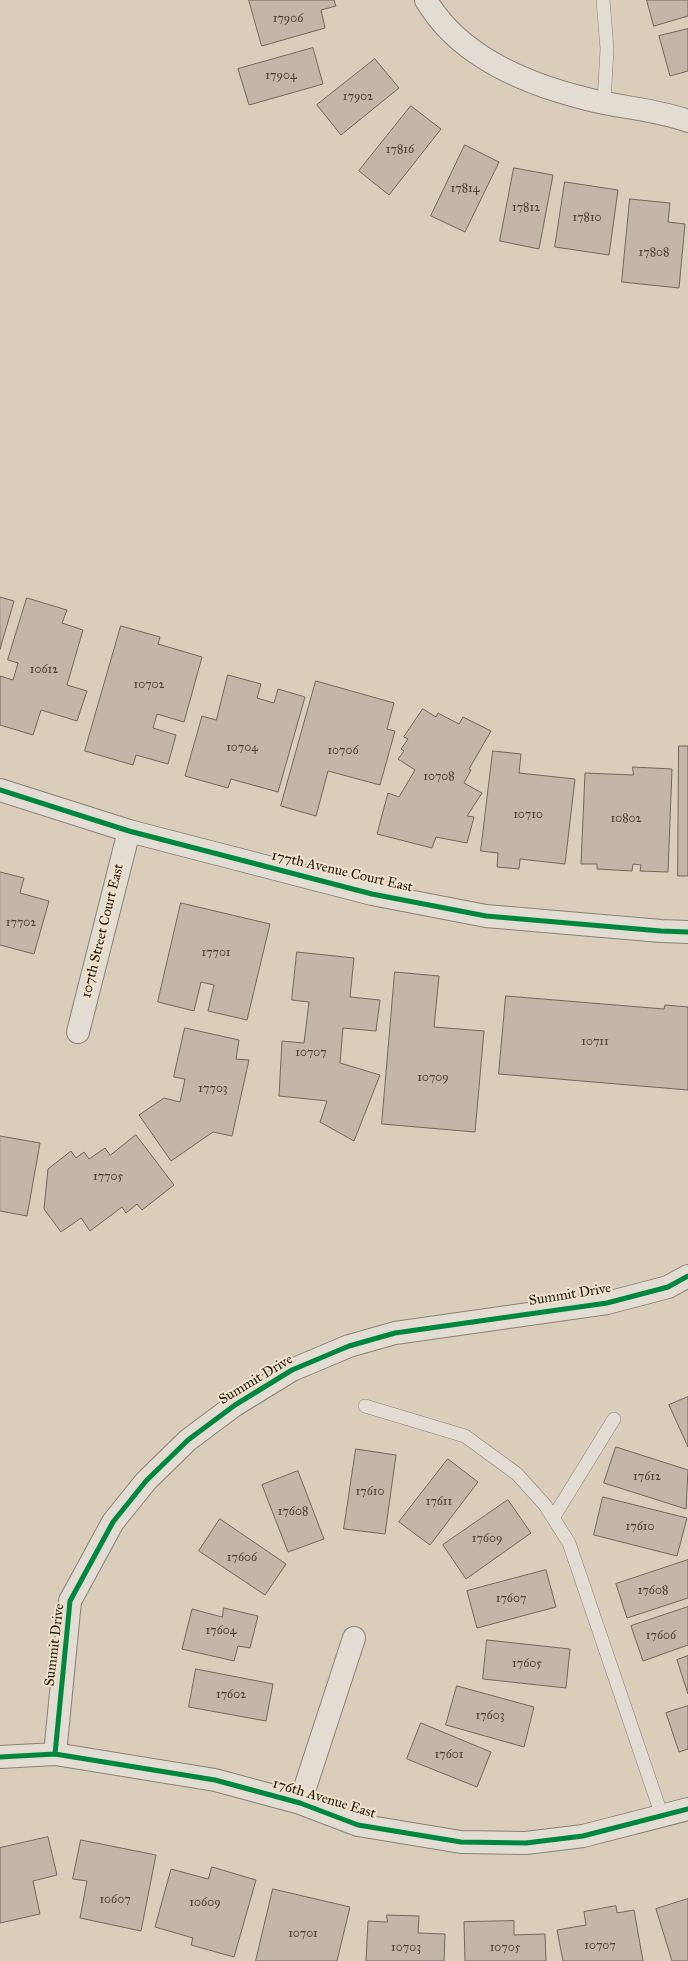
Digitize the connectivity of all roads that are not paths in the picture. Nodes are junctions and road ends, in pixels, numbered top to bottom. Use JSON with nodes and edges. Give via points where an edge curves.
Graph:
{"nodes":[{"id":1,"x":426,"y":0,"type":"edge"},
{"id":2,"x":603,"y":0,"type":"edge"},
{"id":3,"x":604,"y":102,"type":"junction"},
{"id":4,"x":688,"y":121,"type":"edge"},
{"id":5,"x":0,"y":790,"type":"edge"},
{"id":6,"x":129,"y":831,"type":"junction"},
{"id":7,"x":688,"y":932,"type":"edge"},
{"id":8,"x":78,"y":1032,"type":"dead end"},
{"id":9,"x":688,"y":1276,"type":"edge"},
{"id":10,"x":365,"y":1406,"type":"dead end"},
{"id":11,"x":614,"y":1419,"type":"dead end"},
{"id":12,"x":553,"y":1518,"type":"junction"},
{"id":13,"x":354,"y":1638,"type":"dead end"},
{"id":14,"x":55,"y":1754,"type":"junction"},
{"id":15,"x":0,"y":1757,"type":"edge"},
{"id":16,"x":300,"y":1803,"type":"junction"},
{"id":17,"x":688,"y":1809,"type":"edge"},
{"id":18,"x":662,"y":1816,"type":"junction"}],
"edges":[{"from":1,"to":3,"type":"street","via":[[432,12],[450,31],[481,56],[504,70],[538,85],[588,100]]},
{"from":2,"to":3,"type":"lane","via":[[607,49]]},
{"from":3,"to":4,"type":"street","via":[[642,108]]},
{"from":5,"to":6,"type":"street","name":"177th Avenue Court East"},
{"from":6,"to":7,"type":"street","name":"177th Avenue Court East","via":[[372,894],[486,916]]},
{"from":6,"to":8,"type":"street","name":"107th Street Court East"},
{"from":9,"to":14,"type":"street","name":"Summit Drive","via":[[668,1287],[607,1303],[395,1333],[349,1346],[292,1370],[235,1405],[188,1440],[146,1481],[113,1522],[70,1602]]},
{"from":10,"to":12,"type":"lane","via":[[465,1436],[517,1474]]},
{"from":11,"to":12,"type":"lane"},
{"from":12,"to":18,"type":"lane","via":[[569,1543]]},
{"from":13,"to":16,"type":"street"},
{"from":14,"to":15,"type":"street","name":"176th Avenue East"},
{"from":14,"to":16,"type":"street","name":"176th Avenue East","via":[[215,1780]]},
{"from":16,"to":18,"type":"street","name":"176th Avenue East","via":[[358,1825],[461,1842],[526,1843],[583,1836]]},
{"from":17,"to":18,"type":"street","name":"176th Avenue East"}]}
